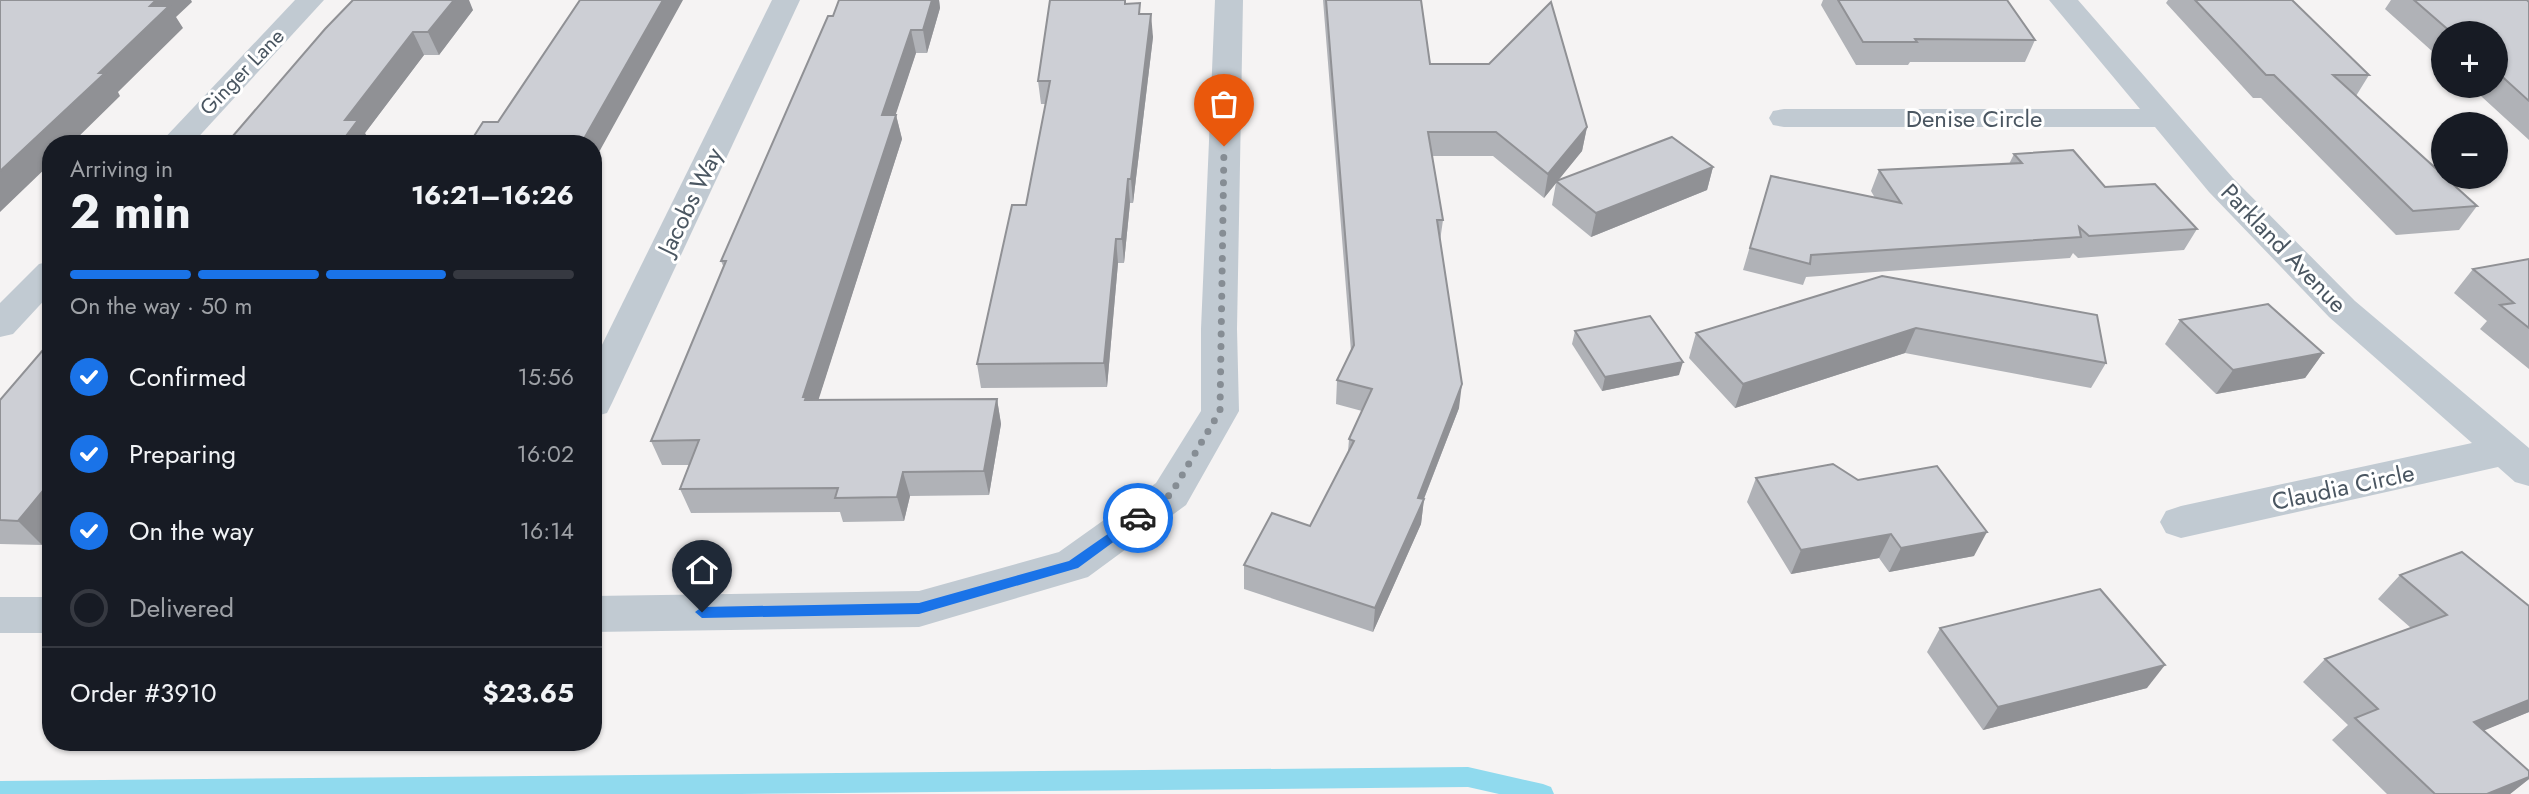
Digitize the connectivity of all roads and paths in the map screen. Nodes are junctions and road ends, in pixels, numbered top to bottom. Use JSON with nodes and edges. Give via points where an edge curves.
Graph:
{"nodes":[{"id":1,"x":310,"y":0,"type":"edge"},
{"id":2,"x":786,"y":0,"type":"edge"},
{"id":3,"x":1229,"y":0,"type":"edge"},
{"id":4,"x":2063,"y":0,"type":"edge"},
{"id":5,"x":1784,"y":118,"type":"dead end"},
{"id":6,"x":2164,"y":118,"type":"junction"},
{"id":7,"x":182,"y":135,"type":"edge"},
{"id":8,"x":42,"y":282,"type":"edge"},
{"id":9,"x":0,"y":326,"type":"edge"},
{"id":10,"x":602,"y":384,"type":"edge"},
{"id":11,"x":2517,"y":461,"type":"edge"},
{"id":12,"x":2181,"y":522,"type":"dead end"},
{"id":13,"x":602,"y":614,"type":"edge"},
{"id":14,"x":0,"y":615,"type":"edge"},
{"id":15,"x":42,"y":615,"type":"edge"}],
"edges":[{"from":1,"to":7,"type":"street","name":"Ginger Lane"},
{"from":2,"to":10,"type":"street","name":"Jacobs Way"},
{"from":3,"to":13,"type":"street","via":[[1220,411],[1171,494],[1073,565],[919,609]]},
{"from":4,"to":6,"type":"street","name":"Parkland Avenue"},
{"from":5,"to":6,"type":"street","name":"Denise Circle"},
{"from":6,"to":11,"type":"street","name":"Parkland Avenue","via":[[2221,185],[2342,309]]},
{"from":8,"to":9,"type":"street"},
{"from":11,"to":12,"type":"street","name":"Claudia Circle"},
{"from":14,"to":15,"type":"street"}]}
